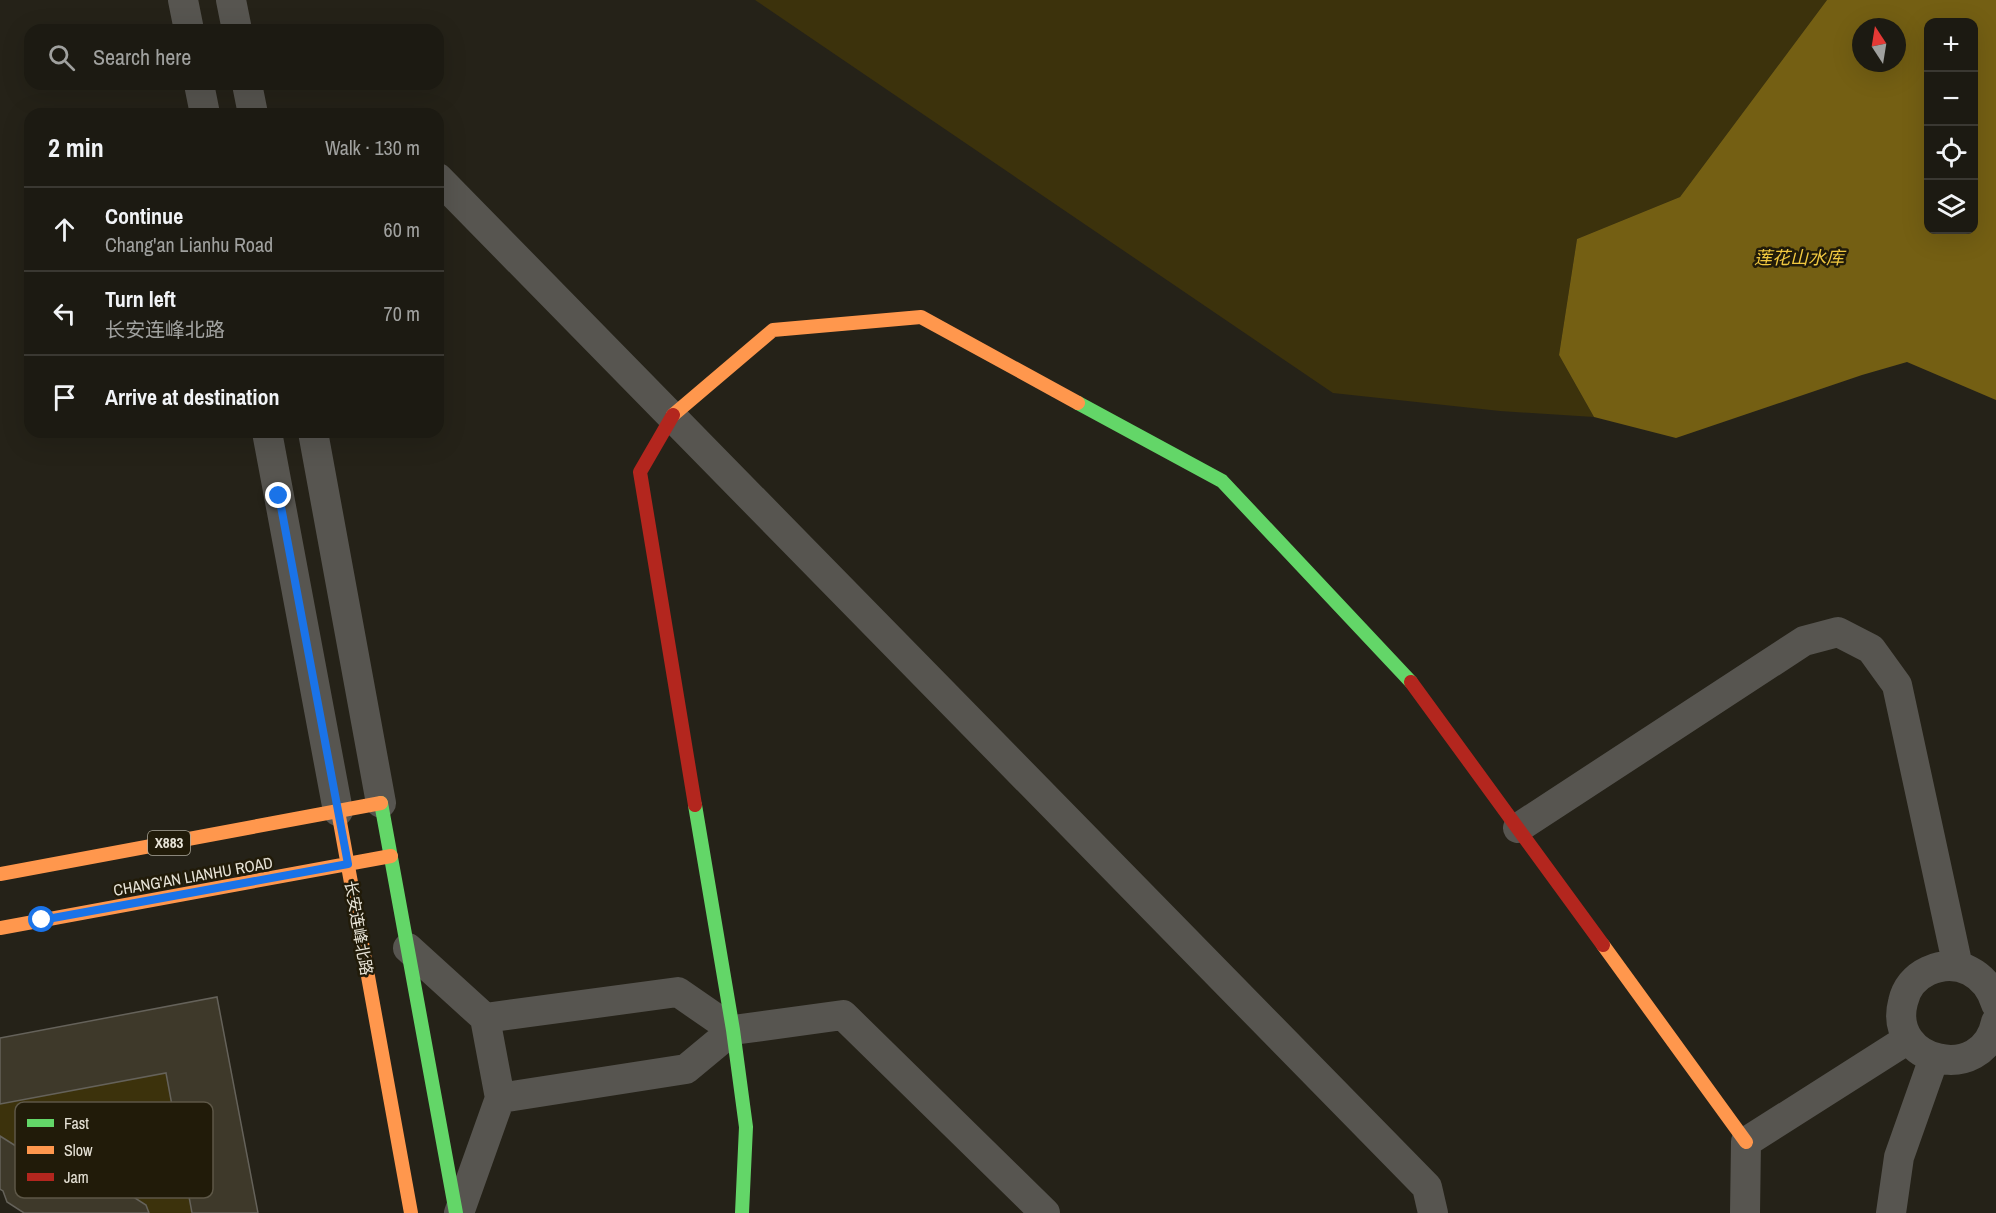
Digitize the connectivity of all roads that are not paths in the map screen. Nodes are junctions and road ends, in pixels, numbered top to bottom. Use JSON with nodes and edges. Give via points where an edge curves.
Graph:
{"nodes":[{"id":1,"x":183,"y":0,"type":"edge"},
{"id":2,"x":231,"y":0,"type":"edge"},
{"id":3,"x":188,"y":24,"type":"edge"},
{"id":4,"x":236,"y":24,"type":"edge"},
{"id":5,"x":200,"y":90,"type":"edge"},
{"id":6,"x":248,"y":90,"type":"edge"},
{"id":7,"x":204,"y":108,"type":"edge"},
{"id":8,"x":252,"y":108,"type":"edge"},
{"id":9,"x":444,"y":184,"type":"edge"},
{"id":10,"x":672,"y":416,"type":"junction"},
{"id":11,"x":268,"y":438,"type":"edge"},
{"id":12,"x":314,"y":438,"type":"edge"},
{"id":13,"x":381,"y":803,"type":"junction"},
{"id":14,"x":338,"y":812,"type":"junction"},
{"id":15,"x":1518,"y":828,"type":"junction"},
{"id":16,"x":391,"y":856,"type":"junction"},
{"id":17,"x":348,"y":864,"type":"junction"},
{"id":18,"x":0,"y":874,"type":"edge"},
{"id":19,"x":0,"y":928,"type":"edge"},
{"id":20,"x":408,"y":948,"type":"junction"},
{"id":21,"x":1958,"y":967,"type":"junction"},
{"id":22,"x":1993,"y":989,"type":"edge"},
{"id":23,"x":485,"y":1018,"type":"junction"},
{"id":24,"x":734,"y":1030,"type":"junction"},
{"id":25,"x":1994,"y":1033,"type":"edge"},
{"id":26,"x":1908,"y":1039,"type":"junction"},
{"id":27,"x":1935,"y":1058,"type":"junction"},
{"id":28,"x":500,"y":1098,"type":"junction"},
{"id":29,"x":1746,"y":1142,"type":"junction"},
{"id":30,"x":411,"y":1213,"type":"edge"},
{"id":31,"x":458,"y":1213,"type":"edge"},
{"id":32,"x":742,"y":1213,"type":"edge"},
{"id":33,"x":1045,"y":1213,"type":"edge"},
{"id":34,"x":1433,"y":1213,"type":"edge"},
{"id":35,"x":1745,"y":1213,"type":"edge"},
{"id":36,"x":1891,"y":1213,"type":"edge"}],
"edges":[{"from":1,"to":3,"type":"street"},
{"from":2,"to":4,"type":"street"},
{"from":5,"to":7,"type":"street"},
{"from":6,"to":8,"type":"street"},
{"from":9,"to":10,"type":"street"},
{"from":10,"to":15,"type":"street","via":[[772,330],[921,317],[1222,481],[1412,683]]},
{"from":10,"to":24,"type":"street","via":[[640,472]]},
{"from":10,"to":34,"type":"street","via":[[1427,1187]]},
{"from":11,"to":14,"type":"street","name":"长安连峰北路"},
{"from":12,"to":13,"type":"street"},
{"from":13,"to":14,"type":"street","number":"X883"},
{"from":13,"to":16,"type":"street"},
{"from":14,"to":17,"type":"street","name":"长安连峰北路"},
{"from":14,"to":18,"type":"street","number":"X883"},
{"from":15,"to":21,"type":"street","via":[[1804,641],[1838,632],[1870,649],[1897,685]]},
{"from":15,"to":29,"type":"street"},
{"from":16,"to":17,"type":"street","name":"CHANG'AN LIANHU ROAD"},
{"from":16,"to":20,"type":"street"},
{"from":17,"to":19,"type":"street","name":"CHANG'AN LIANHU ROAD"},
{"from":17,"to":30,"type":"street","name":"长安连峰北路"},
{"from":20,"to":23,"type":"street"},
{"from":20,"to":31,"type":"street"},
{"from":21,"to":22,"type":"street","via":[[1979,976]]},
{"from":21,"to":26,"type":"street","via":[[1943,966],[1926,972],[1910,986],[1902,1007]]},
{"from":23,"to":24,"type":"street","via":[[678,992]]},
{"from":23,"to":28,"type":"street"},
{"from":24,"to":28,"type":"street","via":[[686,1069]]},
{"from":24,"to":32,"type":"street","via":[[746,1127]]},
{"from":24,"to":33,"type":"street","via":[[843,1016]]},
{"from":25,"to":27,"type":"street","via":[[1967,1058]]},
{"from":26,"to":27,"type":"street","via":[[1924,1054]]},
{"from":26,"to":29,"type":"street"},
{"from":27,"to":36,"type":"street","via":[[1899,1157]]},
{"from":28,"to":31,"type":"street"},
{"from":29,"to":35,"type":"street"}]}
